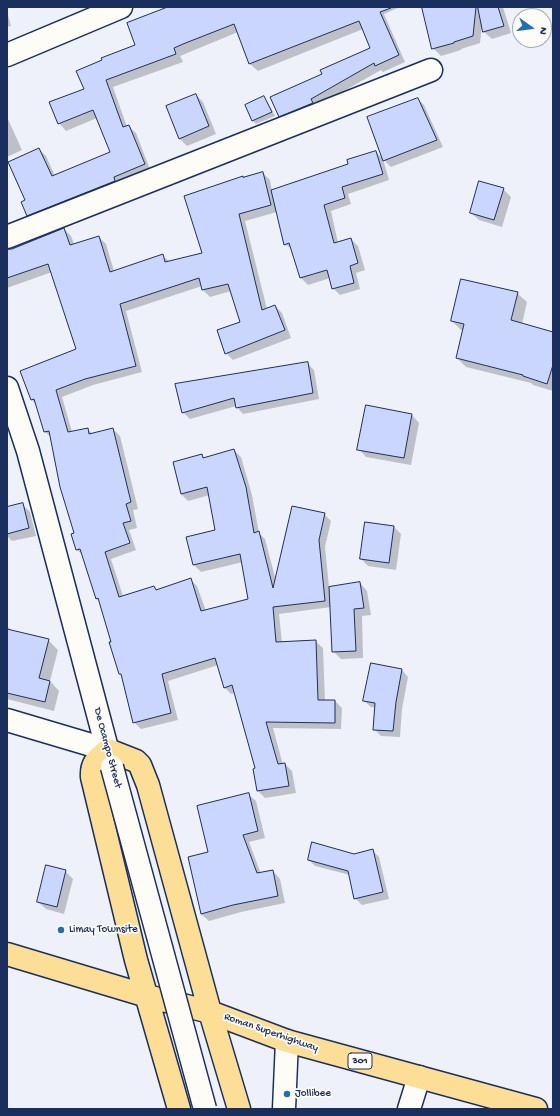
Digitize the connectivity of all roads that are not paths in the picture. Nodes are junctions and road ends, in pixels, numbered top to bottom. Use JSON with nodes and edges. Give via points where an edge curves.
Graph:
{"nodes":[{"id":1,"x":121,"y":7,"type":"edge"},
{"id":2,"x":7,"y":55,"type":"edge"},
{"id":3,"x":431,"y":70,"type":"dead end"},
{"id":4,"x":7,"y":237,"type":"edge"},
{"id":5,"x":7,"y":388,"type":"edge"},
{"id":6,"x":7,"y":445,"type":"edge"},
{"id":7,"x":28,"y":450,"type":"junction"},
{"id":8,"x":7,"y":720,"type":"edge"},
{"id":9,"x":110,"y":758,"type":"junction"},
{"id":10,"x":7,"y":954,"type":"edge"},
{"id":11,"x":147,"y":996,"type":"junction"},
{"id":12,"x":210,"y":1012,"type":"junction"},
{"id":13,"x":287,"y":1041,"type":"junction"},
{"id":14,"x":419,"y":1077,"type":"junction"},
{"id":15,"x":179,"y":1109,"type":"edge"},
{"id":16,"x":205,"y":1109,"type":"edge"},
{"id":17,"x":239,"y":1109,"type":"edge"},
{"id":18,"x":284,"y":1109,"type":"edge"},
{"id":19,"x":410,"y":1109,"type":"edge"},
{"id":20,"x":536,"y":1109,"type":"edge"}],
"edges":[{"from":1,"to":2,"type":"street"},
{"from":3,"to":4,"type":"street"},
{"from":5,"to":7,"type":"street","name":"De Ocampo Street"},
{"from":6,"to":7,"type":"street"},
{"from":7,"to":9,"type":"street","name":"De Ocampo Street"},
{"from":8,"to":9,"type":"street"},
{"from":9,"to":11,"type":"main road","via":[[94,763],[91,769],[92,777]]},
{"from":9,"to":12,"type":"main road","via":[[136,761],[143,770]]},
{"from":9,"to":16,"type":"street","name":"De Ocampo Street","bridge":true},
{"from":10,"to":11,"type":"main road","name":"Roman Superhighway","number":"301"},
{"from":11,"to":12,"type":"main road","name":"Roman Superhighway","number":"301"},
{"from":11,"to":15,"type":"main road"},
{"from":12,"to":13,"type":"main road","name":"Roman Superhighway","number":"301"},
{"from":12,"to":17,"type":"main road"},
{"from":13,"to":14,"type":"main road","name":"Roman Superhighway","number":"301"},
{"from":13,"to":18,"type":"street"},
{"from":14,"to":19,"type":"street"},
{"from":14,"to":20,"type":"main road","name":"Roman Superhighway","number":"301"}]}
